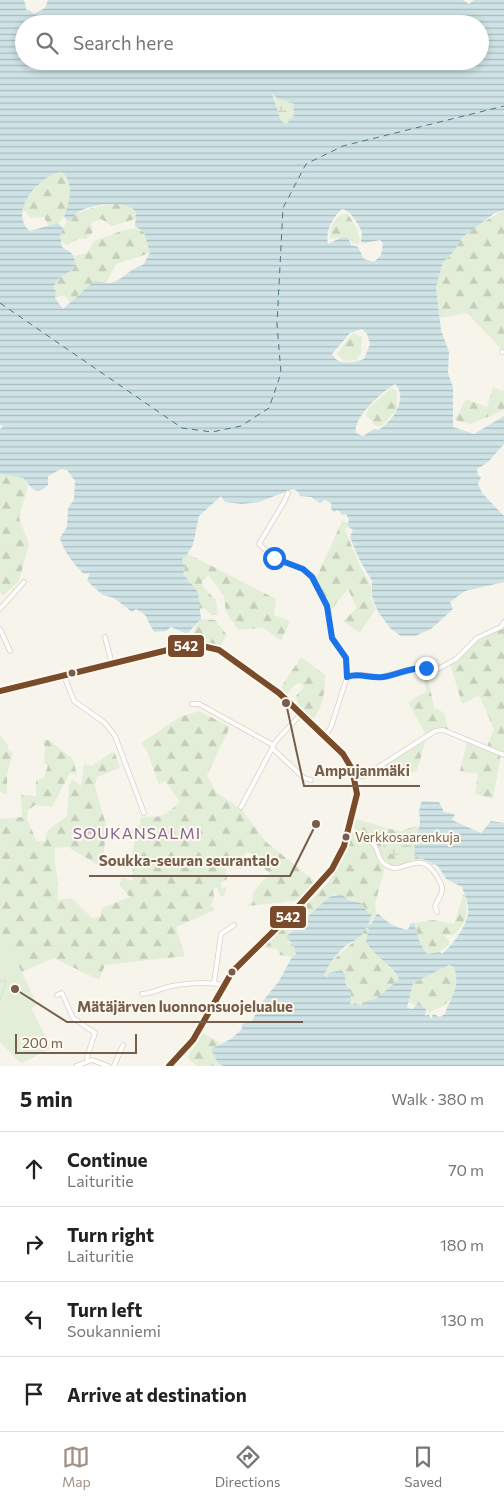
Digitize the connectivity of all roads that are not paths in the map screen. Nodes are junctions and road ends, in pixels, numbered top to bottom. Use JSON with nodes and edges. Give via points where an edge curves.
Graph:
{"nodes":[{"id":1,"x":288,"y":493,"type":"dead end"},
{"id":2,"x":24,"y":582,"type":"dead end"},
{"id":3,"x":0,"y":609,"type":"edge"},
{"id":4,"x":504,"y":622,"type":"edge"},
{"id":5,"x":0,"y":629,"type":"edge"},
{"id":6,"x":105,"y":637,"type":"dead end"},
{"id":7,"x":10,"y":650,"type":"dead end"},
{"id":8,"x":112,"y":664,"type":"junction"},
{"id":9,"x":64,"y":676,"type":"junction"},
{"id":10,"x":347,"y":677,"type":"junction"},
{"id":11,"x":0,"y":691,"type":"edge"},
{"id":12,"x":192,"y":704,"type":"dead end"},
{"id":13,"x":301,"y":714,"type":"junction"},
{"id":14,"x":325,"y":736,"type":"junction"},
{"id":15,"x":273,"y":747,"type":"junction"},
{"id":16,"x":504,"y":755,"type":"edge"},
{"id":17,"x":355,"y":778,"type":"junction"},
{"id":18,"x":311,"y":780,"type":"dead end"},
{"id":19,"x":241,"y":807,"type":"dead end"},
{"id":20,"x":144,"y":813,"type":"dead end"},
{"id":21,"x":350,"y":829,"type":"junction"},
{"id":22,"x":437,"y":912,"type":"dead end"},
{"id":23,"x":234,"y":924,"type":"dead end"},
{"id":24,"x":214,"y":983,"type":"junction"},
{"id":25,"x":224,"y":985,"type":"junction"},
{"id":26,"x":142,"y":994,"type":"dead end"},
{"id":27,"x":57,"y":995,"type":"dead end"},
{"id":28,"x":123,"y":1045,"type":"dead end"},
{"id":29,"x":88,"y":1061,"type":"junction"},
{"id":30,"x":76,"y":1066,"type":"edge"},
{"id":31,"x":108,"y":1066,"type":"edge"},
{"id":32,"x":114,"y":1066,"type":"edge"},
{"id":33,"x":169,"y":1066,"type":"edge"}],
"edges":[{"from":1,"to":10,"type":"street","via":[[259,544],[274,558],[303,569],[312,577],[327,606],[332,638],[346,658]]},
{"from":2,"to":3,"type":"street"},
{"from":4,"to":10,"type":"street","via":[[477,638],[456,659],[438,668],[417,668],[381,678]]},
{"from":5,"to":7,"type":"street"},
{"from":6,"to":8,"type":"street"},
{"from":8,"to":9,"type":"street"},
{"from":8,"to":13,"type":"street","via":[[180,647],[211,647],[247,669]]},
{"from":9,"to":11,"type":"street"},
{"from":9,"to":20,"type":"street","via":[[74,701],[105,723],[115,736]]},
{"from":10,"to":14,"type":"street"},
{"from":12,"to":15,"type":"street","via":[[199,704]]},
{"from":13,"to":14,"type":"street"},
{"from":13,"to":15,"type":"street"},
{"from":14,"to":17,"type":"street","via":[[347,759]]},
{"from":15,"to":18,"type":"street","via":[[304,778]]},
{"from":15,"to":19,"type":"street"},
{"from":16,"to":17,"type":"street","via":[[443,730],[435,731],[377,768]]},
{"from":17,"to":21,"type":"street","via":[[357,794]]},
{"from":21,"to":22,"type":"street","via":[[372,843],[388,867],[416,862],[431,867],[443,885],[435,906]]},
{"from":21,"to":25,"type":"street","via":[[326,877],[244,958]]},
{"from":23,"to":24,"type":"street","via":[[222,934]]},
{"from":24,"to":25,"type":"street"},
{"from":24,"to":26,"type":"street","via":[[172,986]]},
{"from":25,"to":33,"type":"street","via":[[193,1040]]},
{"from":27,"to":29,"type":"street","via":[[62,994],[73,1018],[95,1033]]},
{"from":28,"to":32,"type":"street"},
{"from":29,"to":30,"type":"street"},
{"from":29,"to":31,"type":"street"}]}
